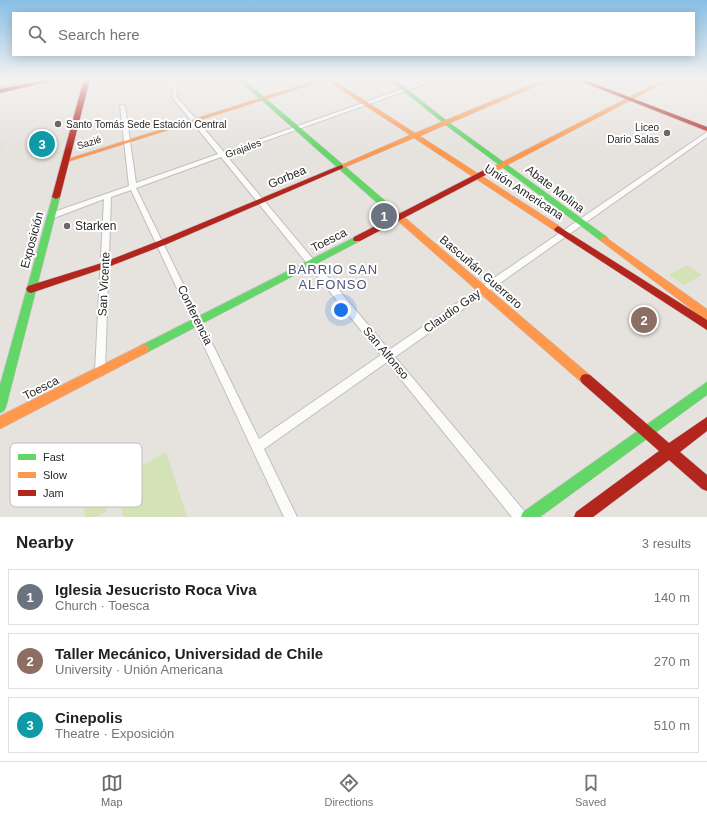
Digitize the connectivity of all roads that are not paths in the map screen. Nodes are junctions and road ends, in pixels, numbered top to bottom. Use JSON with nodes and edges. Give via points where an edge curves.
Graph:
{"nodes":[{"id":1,"x":81,"y":103,"type":"edge"},
{"id":2,"x":180,"y":103,"type":"edge"},
{"id":3,"x":247,"y":103,"type":"edge"},
{"id":4,"x":269,"y":103,"type":"edge"},
{"id":5,"x":422,"y":103,"type":"edge"},
{"id":6,"x":491,"y":103,"type":"edge"},
{"id":7,"x":619,"y":103,"type":"edge"},
{"id":8,"x":642,"y":103,"type":"edge"},
{"id":9,"x":366,"y":104,"type":"joint"},
{"id":10,"x":122,"y":106,"type":"dead end"},
{"id":11,"x":195,"y":120,"type":"junction"},
{"id":12,"x":446,"y":122,"type":"junction"},
{"id":13,"x":297,"y":128,"type":"junction"},
{"id":14,"x":707,"y":129,"type":"edge"},
{"id":15,"x":707,"y":134,"type":"edge"},
{"id":16,"x":415,"y":136,"type":"junction"},
{"id":17,"x":127,"y":141,"type":"junction"},
{"id":18,"x":224,"y":155,"type":"junction"},
{"id":19,"x":66,"y":161,"type":"junction"},
{"id":20,"x":502,"y":164,"type":"junction"},
{"id":21,"x":341,"y":167,"type":"junction"},
{"id":22,"x":478,"y":177,"type":"junction"},
{"id":23,"x":133,"y":188,"type":"junction"},
{"id":24,"x":108,"y":196,"type":"junction"},
{"id":25,"x":260,"y":201,"type":"junction"},
{"id":26,"x":51,"y":216,"type":"junction"},
{"id":27,"x":400,"y":217,"type":"junction"},
{"id":28,"x":580,"y":222,"type":"junction"},
{"id":29,"x":564,"y":233,"type":"junction"},
{"id":30,"x":160,"y":244,"type":"junction"},
{"id":31,"x":311,"y":262,"type":"junction"},
{"id":32,"x":105,"y":265,"type":"junction"},
{"id":33,"x":659,"y":280,"type":"junction"},
{"id":34,"x":31,"y":289,"type":"junction"},
{"id":35,"x":483,"y":289,"type":"junction"},
{"id":36,"x":650,"y":289,"type":"junction"},
{"id":37,"x":683,"y":297,"type":"junction"},
{"id":38,"x":673,"y":304,"type":"junction"},
{"id":39,"x":707,"y":315,"type":"edge"},
{"id":40,"x":198,"y":321,"type":"junction"},
{"id":41,"x":707,"y":326,"type":"edge"},
{"id":42,"x":388,"y":356,"type":"junction"},
{"id":43,"x":100,"y":371,"type":"junction"},
{"id":44,"x":707,"y":388,"type":"edge"},
{"id":45,"x":0,"y":407,"type":"edge"},
{"id":46,"x":0,"y":422,"type":"edge"},
{"id":47,"x":707,"y":423,"type":"edge"},
{"id":48,"x":647,"y":431,"type":"junction"},
{"id":49,"x":257,"y":447,"type":"junction"},
{"id":50,"x":669,"y":451,"type":"junction"},
{"id":51,"x":707,"y":484,"type":"edge"},
{"id":52,"x":291,"y":517,"type":"edge"},
{"id":53,"x":520,"y":517,"type":"edge"},
{"id":54,"x":528,"y":517,"type":"edge"},
{"id":55,"x":581,"y":517,"type":"edge"}],
"edges":[{"from":1,"to":19,"type":"street","name":"Exposición"},
{"from":2,"to":11,"type":"street","name":"San Alfonso"},
{"from":3,"to":11,"type":"street","name":"Sazié"},
{"from":4,"to":13,"type":"street","name":"Bascuñán Guerrero"},
{"from":5,"to":12,"type":"street","name":"Abate Molina"},
{"from":6,"to":12,"type":"street","name":"Gorbea"},
{"from":7,"to":20,"type":"street","name":"Toesca"},
{"from":8,"to":14,"type":"street"},
{"from":9,"to":13,"type":"street","name":"Grajales"},
{"from":9,"to":16,"type":"street","name":"Unión Americana"},
{"from":10,"to":17,"type":"street","name":"Conferencia"},
{"from":11,"to":17,"type":"street","name":"Sazié"},
{"from":11,"to":18,"type":"street","name":"San Alfonso"},
{"from":12,"to":16,"type":"street","name":"Gorbea"},
{"from":12,"to":20,"type":"street","name":"Abate Molina"},
{"from":13,"to":18,"type":"street","name":"Grajales"},
{"from":13,"to":21,"type":"street","name":"Bascuñán Guerrero"},
{"from":15,"to":28,"type":"street","name":"Claudio Gay"},
{"from":16,"to":21,"type":"street","name":"Gorbea"},
{"from":16,"to":22,"type":"street","name":"Unión Americana"},
{"from":17,"to":19,"type":"street","name":"Sazié"},
{"from":17,"to":23,"type":"street","name":"Conferencia"},
{"from":18,"to":23,"type":"street","name":"Grajales"},
{"from":18,"to":25,"type":"street","name":"San Alfonso"},
{"from":19,"to":26,"type":"street","name":"Exposición"},
{"from":20,"to":22,"type":"street","name":"Toesca"},
{"from":20,"to":28,"type":"street","name":"Abate Molina"},
{"from":21,"to":25,"type":"street","name":"Gorbea"},
{"from":21,"to":27,"type":"street","name":"Bascuñán Guerrero"},
{"from":22,"to":27,"type":"street","name":"Toesca"},
{"from":22,"to":29,"type":"street","name":"Unión Americana"},
{"from":23,"to":24,"type":"street","name":"Grajales"},
{"from":23,"to":30,"type":"street","name":"Conferencia"},
{"from":24,"to":26,"type":"street","name":"Grajales"},
{"from":24,"to":32,"type":"street","name":"San Vicente"},
{"from":25,"to":30,"type":"street","name":"Gorbea"},
{"from":25,"to":31,"type":"street","name":"San Alfonso"},
{"from":26,"to":34,"type":"street","name":"Exposición"},
{"from":27,"to":31,"type":"street","name":"Toesca"},
{"from":27,"to":35,"type":"street","name":"Bascuñán Guerrero"},
{"from":28,"to":29,"type":"street","name":"Claudio Gay"},
{"from":28,"to":33,"type":"street","name":"Abate Molina"},
{"from":29,"to":35,"type":"street","name":"Claudio Gay"},
{"from":29,"to":36,"type":"street","name":"Unión Americana"},
{"from":30,"to":32,"type":"street","name":"Gorbea"},
{"from":30,"to":40,"type":"street","name":"Conferencia"},
{"from":31,"to":40,"type":"street","name":"Toesca"},
{"from":31,"to":42,"type":"street","name":"San Alfonso"},
{"from":32,"to":34,"type":"street","name":"Gorbea"},
{"from":32,"to":43,"type":"street","name":"San Vicente"},
{"from":33,"to":36,"type":"street","via":[[659,286]]},
{"from":33,"to":37,"type":"street","name":"Abate Molina"},
{"from":34,"to":45,"type":"street","name":"Exposición"},
{"from":35,"to":42,"type":"street","name":"Claudio Gay"},
{"from":35,"to":48,"type":"street","name":"Bascuñán Guerrero"},
{"from":36,"to":38,"type":"street","name":"Unión Americana"},
{"from":37,"to":38,"type":"street","via":[[674,298]]},
{"from":37,"to":39,"type":"street","name":"Abate Molina"},
{"from":38,"to":41,"type":"street","name":"Unión Americana"},
{"from":40,"to":43,"type":"street","name":"Toesca"},
{"from":40,"to":49,"type":"street","name":"Conferencia"},
{"from":42,"to":49,"type":"street","name":"Claudio Gay"},
{"from":42,"to":53,"type":"street","name":"San Alfonso"},
{"from":43,"to":46,"type":"street","name":"Toesca"},
{"from":44,"to":48,"type":"street"},
{"from":47,"to":50,"type":"street"},
{"from":48,"to":50,"type":"street","name":"Bascuñán Guerrero"},
{"from":48,"to":54,"type":"street"},
{"from":49,"to":52,"type":"street","name":"Conferencia"},
{"from":50,"to":51,"type":"street","name":"Bascuñán Guerrero"},
{"from":50,"to":55,"type":"street"}]}
